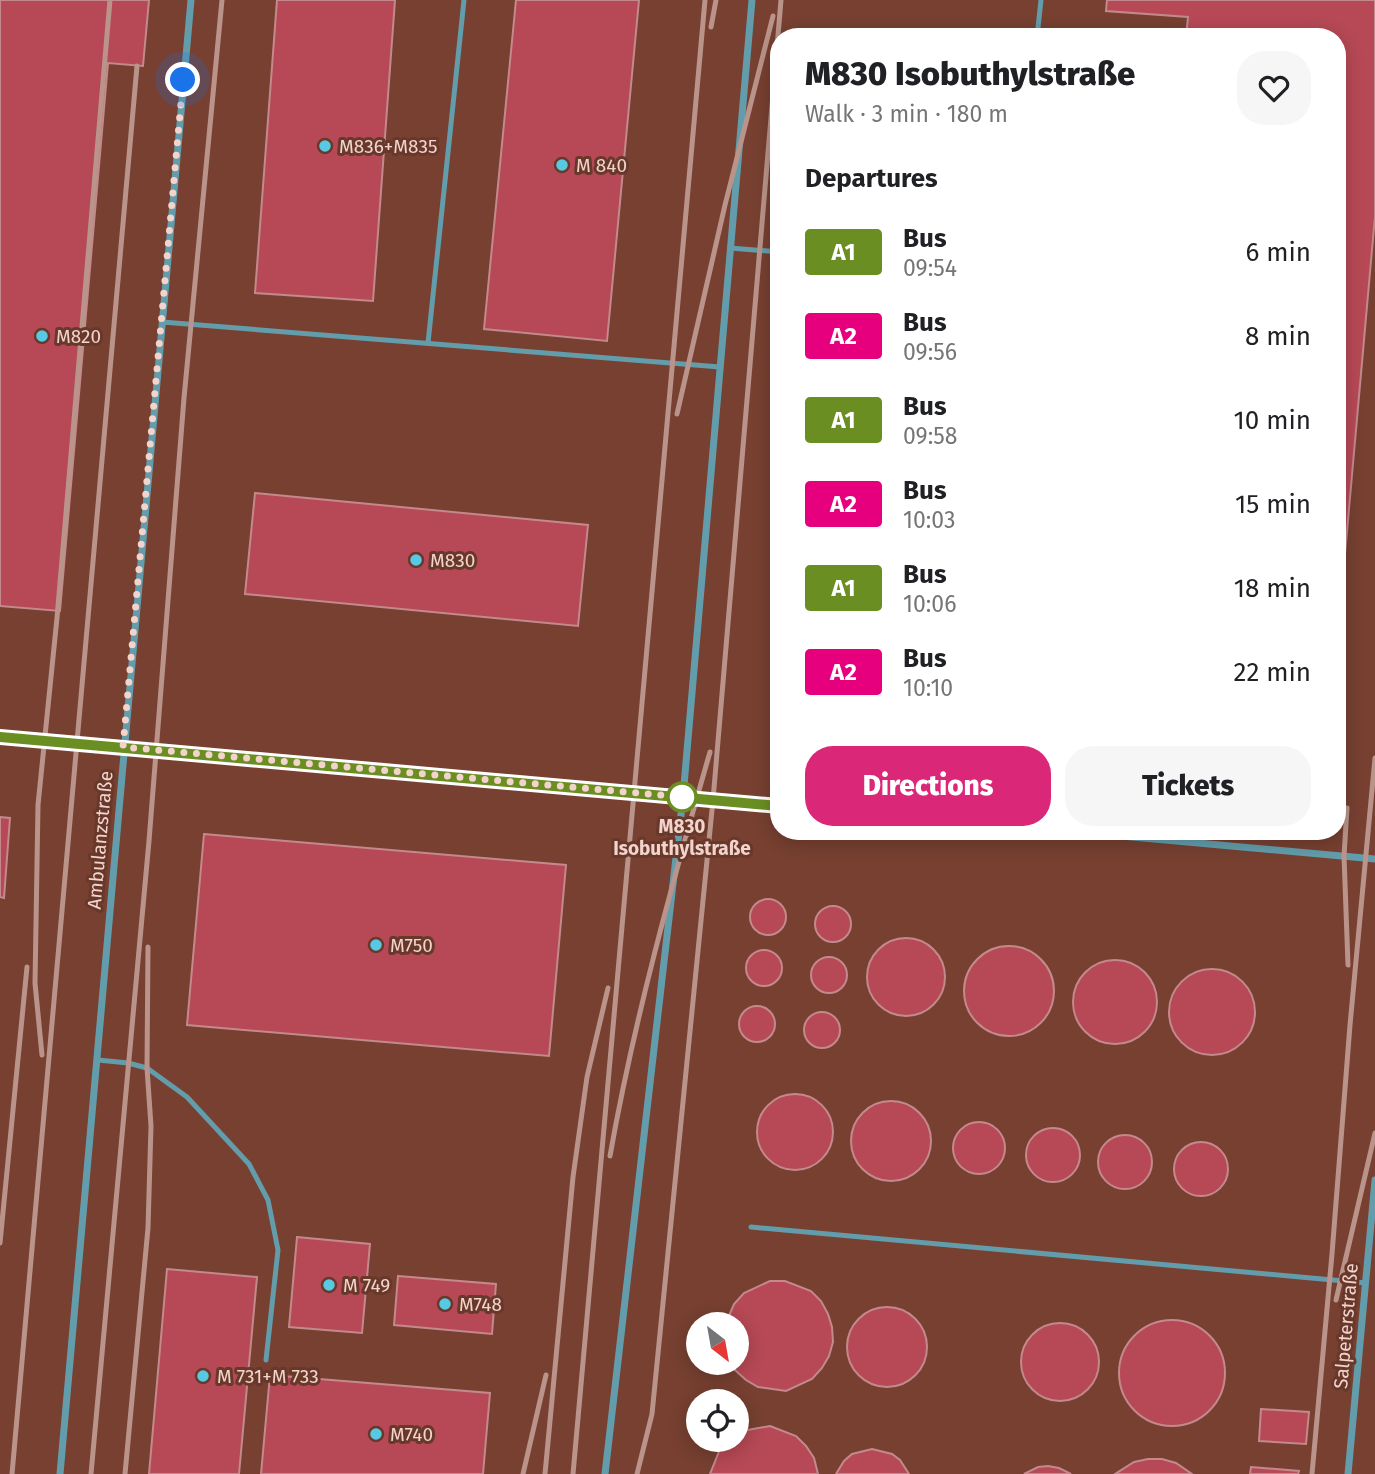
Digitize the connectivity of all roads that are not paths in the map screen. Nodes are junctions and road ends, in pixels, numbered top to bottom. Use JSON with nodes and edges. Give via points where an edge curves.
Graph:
{"nodes":[{"id":1,"x":191,"y":0,"type":"edge"},
{"id":2,"x":464,"y":0,"type":"edge"},
{"id":3,"x":752,"y":0,"type":"edge"},
{"id":4,"x":1041,"y":0,"type":"edge"},
{"id":5,"x":1038,"y":28,"type":"edge"},
{"id":6,"x":730,"y":248,"type":"junction"},
{"id":7,"x":770,"y":251,"type":"edge"},
{"id":8,"x":161,"y":322,"type":"junction"},
{"id":9,"x":428,"y":343,"type":"junction"},
{"id":10,"x":720,"y":367,"type":"junction"},
{"id":11,"x":0,"y":737,"type":"edge"},
{"id":12,"x":123,"y":747,"type":"junction"},
{"id":13,"x":683,"y":797,"type":"junction"},
{"id":14,"x":770,"y":805,"type":"edge"},
{"id":15,"x":1165,"y":840,"type":"edge"},
{"id":16,"x":1375,"y":859,"type":"edge"},
{"id":17,"x":98,"y":1060,"type":"junction"},
{"id":18,"x":1375,"y":1180,"type":"edge"},
{"id":19,"x":751,"y":1227,"type":"dead end"},
{"id":20,"x":1366,"y":1283,"type":"junction"},
{"id":21,"x":266,"y":1360,"type":"dead end"},
{"id":22,"x":60,"y":1474,"type":"edge"},
{"id":23,"x":605,"y":1474,"type":"edge"},
{"id":24,"x":1348,"y":1474,"type":"edge"}],
"edges":[{"from":1,"to":8,"type":"street","name":"Ambulanzstraße"},
{"from":2,"to":9,"type":"lane"},
{"from":3,"to":6,"type":"street"},
{"from":4,"to":5,"type":"lane"},
{"from":6,"to":7,"type":"lane"},
{"from":6,"to":10,"type":"street"},
{"from":8,"to":9,"type":"lane"},
{"from":8,"to":12,"type":"street","name":"Ambulanzstraße"},
{"from":9,"to":10,"type":"lane"},
{"from":10,"to":13,"type":"street"},
{"from":11,"to":12,"type":"street"},
{"from":12,"to":13,"type":"street"},
{"from":12,"to":17,"type":"street","name":"Ambulanzstraße"},
{"from":13,"to":14,"type":"street"},
{"from":13,"to":23,"type":"street"},
{"from":15,"to":16,"type":"street"},
{"from":17,"to":21,"type":"lane","via":[[147,1068],[187,1097],[249,1164],[268,1200],[278,1250]]},
{"from":17,"to":22,"type":"street","name":"Ambulanzstraße"},
{"from":18,"to":20,"type":"street","name":"Salpeterstraße"},
{"from":19,"to":20,"type":"lane"},
{"from":20,"to":24,"type":"street","name":"Salpeterstraße"}]}
